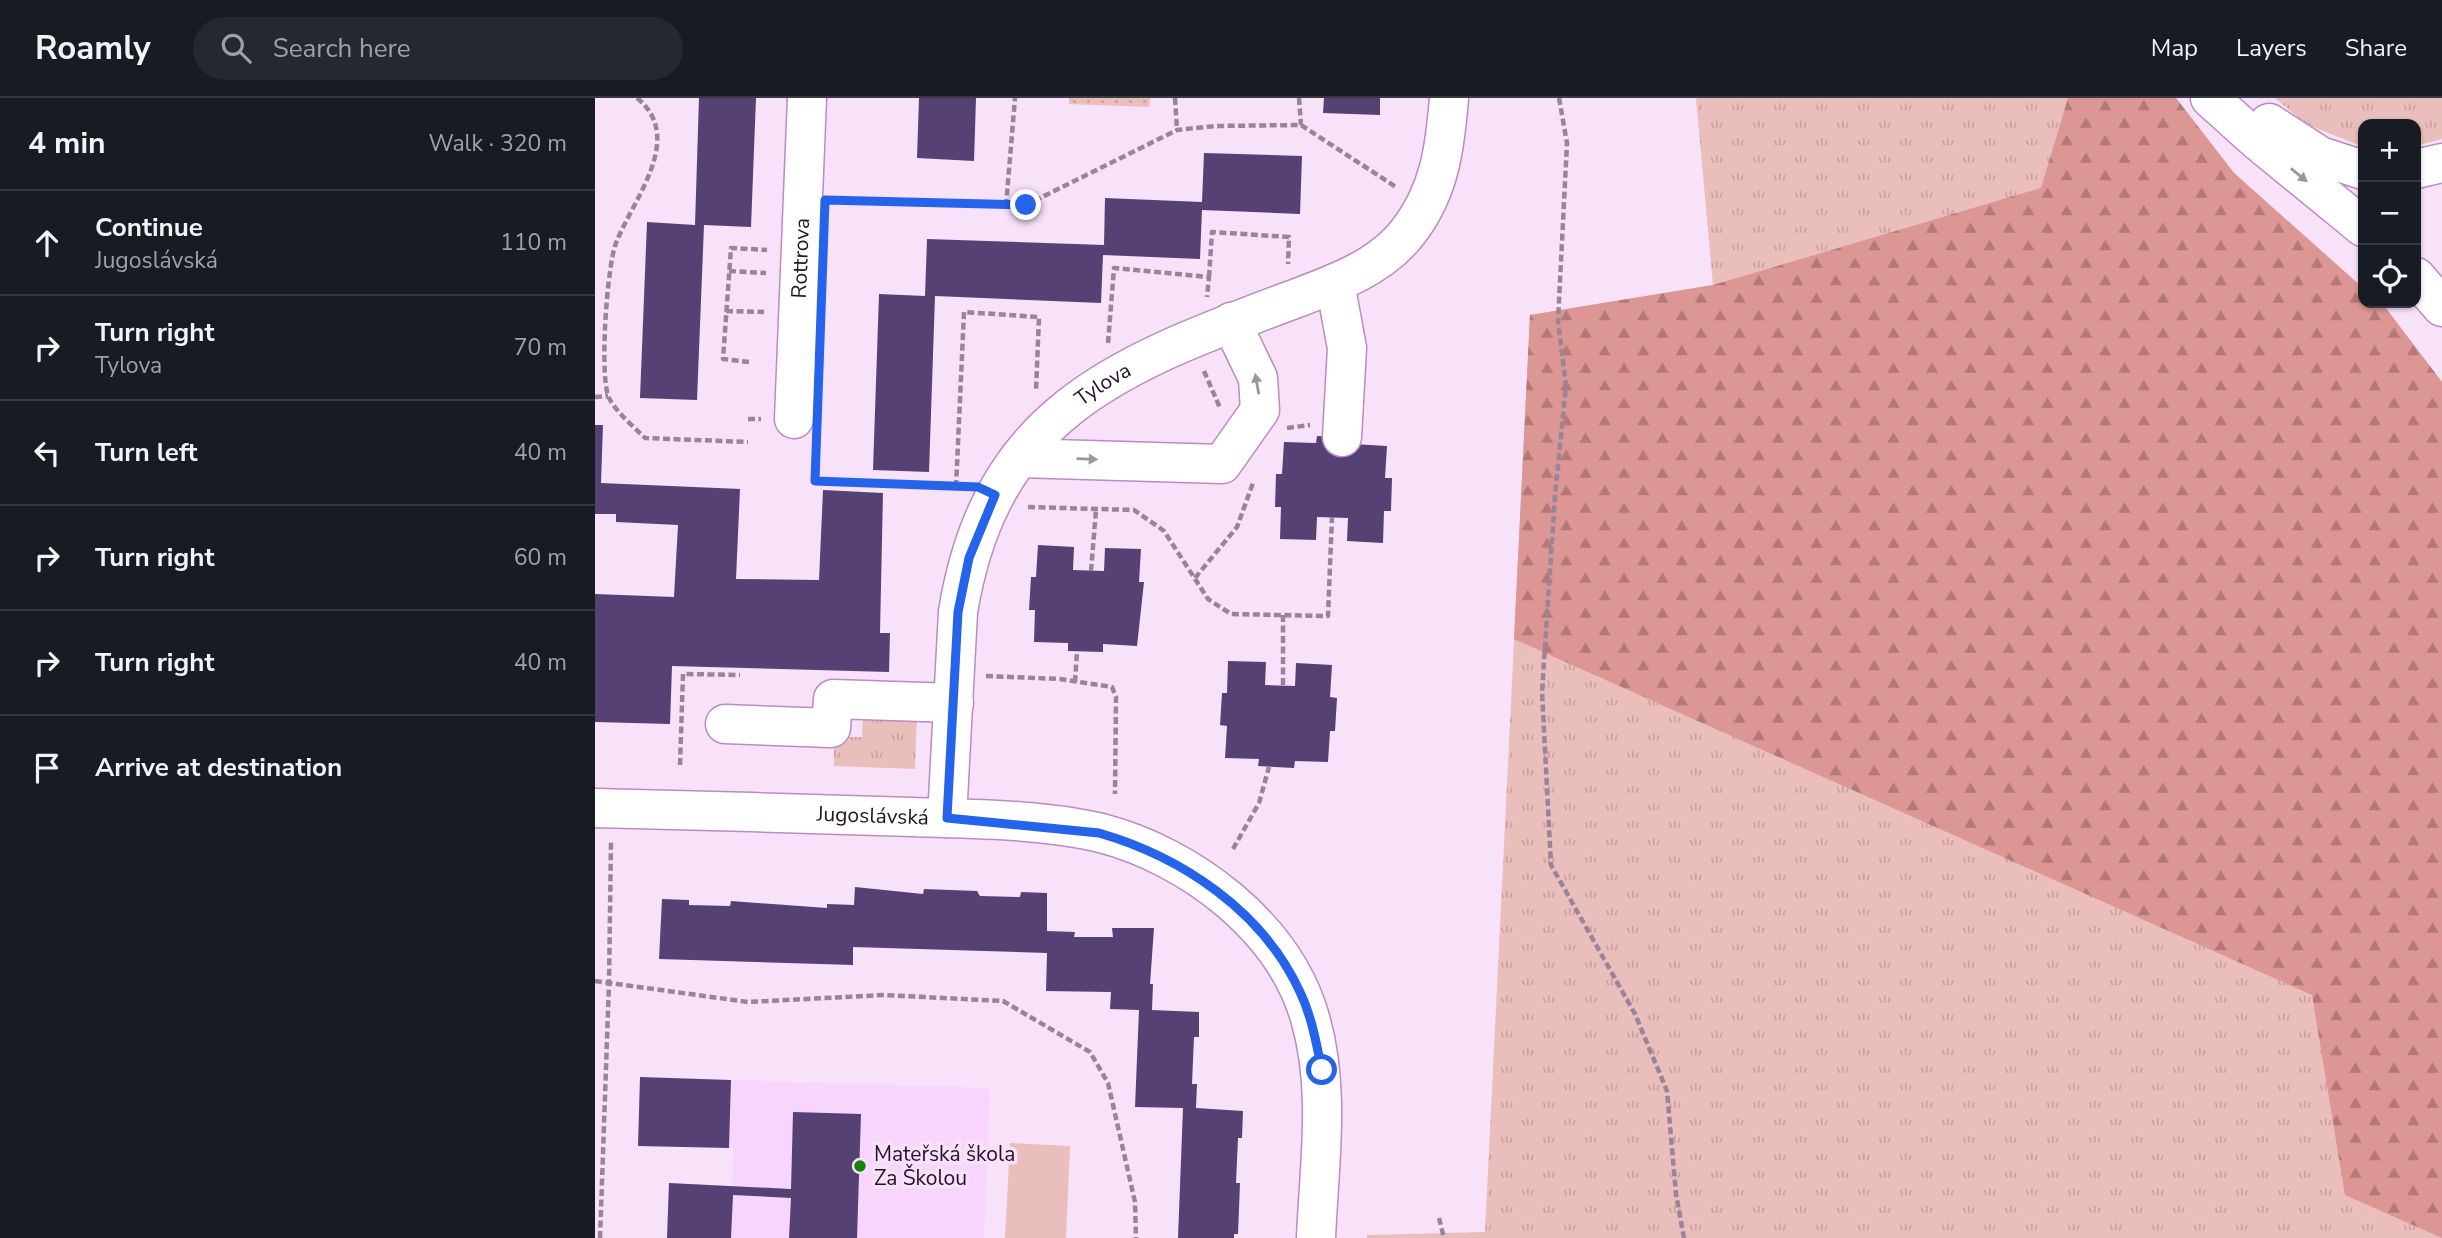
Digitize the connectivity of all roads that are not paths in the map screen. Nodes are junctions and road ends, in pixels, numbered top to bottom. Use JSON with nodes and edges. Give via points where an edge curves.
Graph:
{"nodes":[{"id":1,"x":807,"y":98,"type":"edge"},
{"id":2,"x":1449,"y":98,"type":"edge"},
{"id":3,"x":2210,"y":98,"type":"edge"},
{"id":4,"x":2240,"y":98,"type":"edge"},
{"id":5,"x":2442,"y":163,"type":"edge"},
{"id":6,"x":2421,"y":168,"type":"edge"},
{"id":7,"x":2358,"y":169,"type":"edge"},
{"id":8,"x":2358,"y":223,"type":"edge"},
{"id":9,"x":2421,"y":283,"type":"edge"},
{"id":10,"x":1335,"y":284,"type":"junction"},
{"id":11,"x":2442,"y":307,"type":"edge"},
{"id":12,"x":1219,"y":311,"type":"junction"},
{"id":13,"x":806,"y":425,"type":"road end"},
{"id":14,"x":1342,"y":429,"type":"road end"},
{"id":15,"x":1019,"y":458,"type":"junction"},
{"id":16,"x":965,"y":690,"type":"junction"},
{"id":17,"x":725,"y":724,"type":"dead end"},
{"id":18,"x":603,"y":808,"type":"edge"},
{"id":19,"x":947,"y":818,"type":"junction"},
{"id":20,"x":1316,"y":1238,"type":"edge"}],
"edges":[{"from":1,"to":13,"type":"main road","name":"Rottrova"},
{"from":2,"to":10,"type":"main road","name":"Tylova","via":[[1440,173],[1414,223],[1390,251]]},
{"from":3,"to":8,"type":"main road","one_way":true},
{"from":4,"to":7,"type":"main road","via":[[2308,149]]},
{"from":5,"to":6,"type":"main road"},
{"from":9,"to":11,"type":"main road"},
{"from":10,"to":12,"type":"main road","name":"Tylova"},
{"from":10,"to":14,"type":"main road","via":[[1346,348]]},
{"from":12,"to":15,"type":"main road","name":"Tylova","via":[[1092,389],[1049,422]]},
{"from":15,"to":12,"type":"main road","one_way":true,"via":[[1222,464],[1260,410],[1258,379]]},
{"from":15,"to":16,"type":"main road","name":"Tylova","via":[[1010,501],[969,558],[962,585],[958,612]]},
{"from":16,"to":17,"type":"main road","via":[[833,699],[831,728]]},
{"from":16,"to":19,"type":"main road","name":"Tylova"},
{"from":18,"to":19,"type":"main road","name":"Jugoslávská"},
{"from":19,"to":20,"type":"main road","name":"Jugoslávská","via":[[1054,826],[1120,839],[1180,867],[1243,911],[1264,934],[1301,993],[1322,1070]]}]}
